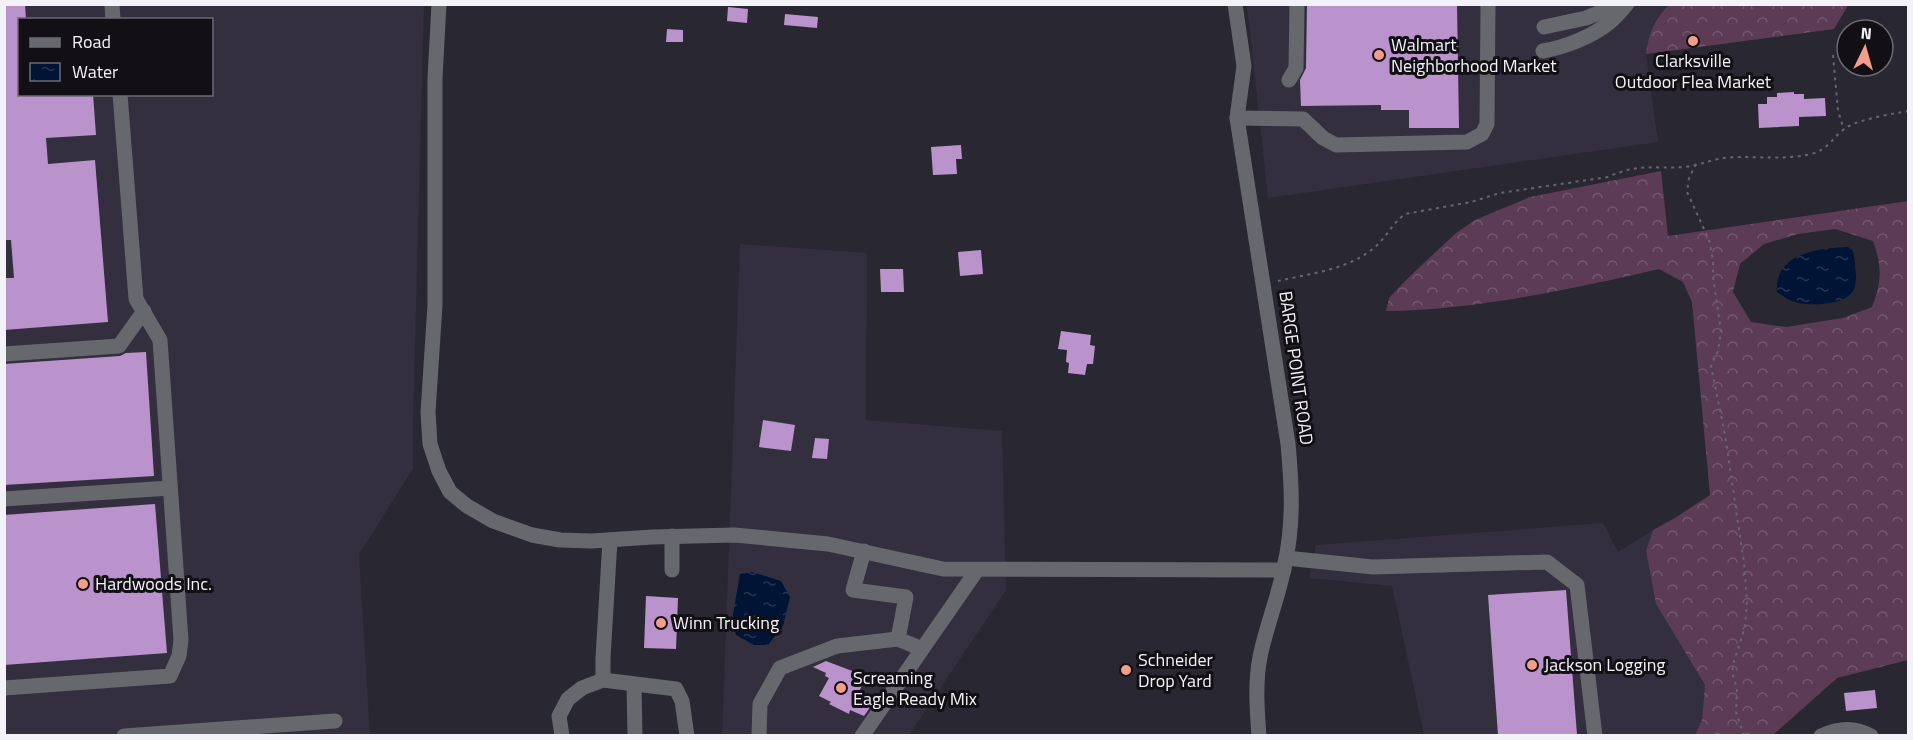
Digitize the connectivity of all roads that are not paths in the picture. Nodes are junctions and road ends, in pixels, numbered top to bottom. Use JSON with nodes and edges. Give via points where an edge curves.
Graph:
{"nodes":[{"id":1,"x":439,"y":4,"type":"edge"},
{"id":2,"x":1235,"y":4,"type":"edge"},
{"id":3,"x":1297,"y":4,"type":"edge"},
{"id":4,"x":1488,"y":4,"type":"edge"},
{"id":5,"x":1621,"y":4,"type":"edge"},
{"id":6,"x":1627,"y":4,"type":"edge"},
{"id":7,"x":1544,"y":27,"type":"dead end"},
{"id":8,"x":1543,"y":51,"type":"dead end"},
{"id":9,"x":1290,"y":80,"type":"dead end"},
{"id":10,"x":120,"y":96,"type":"edge"},
{"id":11,"x":1237,"y":118,"type":"junction"},
{"id":12,"x":144,"y":311,"type":"junction"},
{"id":13,"x":4,"y":354,"type":"edge"},
{"id":14,"x":170,"y":488,"type":"junction"},
{"id":15,"x":4,"y":500,"type":"edge"},
{"id":16,"x":672,"y":536,"type":"junction"},
{"id":17,"x":610,"y":540,"type":"junction"},
{"id":18,"x":864,"y":551,"type":"junction"},
{"id":19,"x":1285,"y":564,"type":"junction"},
{"id":20,"x":672,"y":570,"type":"dead end"},
{"id":21,"x":977,"y":570,"type":"junction"},
{"id":22,"x":898,"y":639,"type":"junction"},
{"id":23,"x":922,"y":649,"type":"junction"},
{"id":24,"x":603,"y":680,"type":"junction"},
{"id":25,"x":633,"y":684,"type":"junction"},
{"id":26,"x":4,"y":688,"type":"edge"},
{"id":27,"x":335,"y":721,"type":"dead end"},
{"id":28,"x":124,"y":735,"type":"edge"},
{"id":29,"x":562,"y":735,"type":"edge"},
{"id":30,"x":635,"y":735,"type":"edge"},
{"id":31,"x":687,"y":735,"type":"edge"},
{"id":32,"x":759,"y":735,"type":"edge"},
{"id":33,"x":862,"y":735,"type":"edge"},
{"id":34,"x":1259,"y":735,"type":"edge"},
{"id":35,"x":1594,"y":735,"type":"edge"},
{"id":36,"x":1821,"y":735,"type":"edge"},
{"id":37,"x":1870,"y":735,"type":"edge"}],
"edges":[{"from":1,"to":17,"type":"street","via":[[430,444],[450,492],[493,521],[560,540]]},
{"from":2,"to":11,"type":"street","name":"BARGE POINT ROAD","via":[[1244,66]]},
{"from":3,"to":9,"type":"street","via":[[1296,68]]},
{"from":4,"to":11,"type":"street","via":[[1487,124],[1482,134],[1467,142],[1336,145],[1303,119]]},
{"from":5,"to":7,"type":"street","via":[[1586,18]]},
{"from":6,"to":8,"type":"street","via":[[1610,23],[1563,47]]},
{"from":10,"to":12,"type":"street","via":[[136,299]]},
{"from":11,"to":19,"type":"street","name":"BARGE POINT ROAD","via":[[1288,444],[1292,519]]},
{"from":12,"to":13,"type":"street","via":[[119,346]]},
{"from":12,"to":14,"type":"street","via":[[160,340]]},
{"from":14,"to":15,"type":"street"},
{"from":14,"to":26,"type":"street","via":[[181,640],[170,676]]},
{"from":16,"to":17,"type":"street"},
{"from":16,"to":18,"type":"street","via":[[735,535]]},
{"from":16,"to":20,"type":"street"},
{"from":17,"to":24,"type":"street"},
{"from":18,"to":21,"type":"street","via":[[943,569]]},
{"from":18,"to":22,"type":"street","via":[[853,590],[906,597]]},
{"from":19,"to":21,"type":"street"},
{"from":19,"to":34,"type":"street","name":"BARGE POINT ROAD","via":[[1259,660]]},
{"from":19,"to":35,"type":"street","via":[[1373,567],[1547,562],[1577,585]]},
{"from":21,"to":23,"type":"street"},
{"from":22,"to":23,"type":"street"},
{"from":22,"to":32,"type":"street","via":[[837,646],[780,668],[760,704]]},
{"from":23,"to":33,"type":"street"},
{"from":24,"to":25,"type":"street"},
{"from":24,"to":29,"type":"street","via":[[568,699],[559,716]]},
{"from":25,"to":30,"type":"street"},
{"from":25,"to":31,"type":"street","via":[[676,689],[682,701]]},
{"from":27,"to":28,"type":"street"},
{"from":36,"to":37,"type":"street","via":[[1843,728]]}]}
